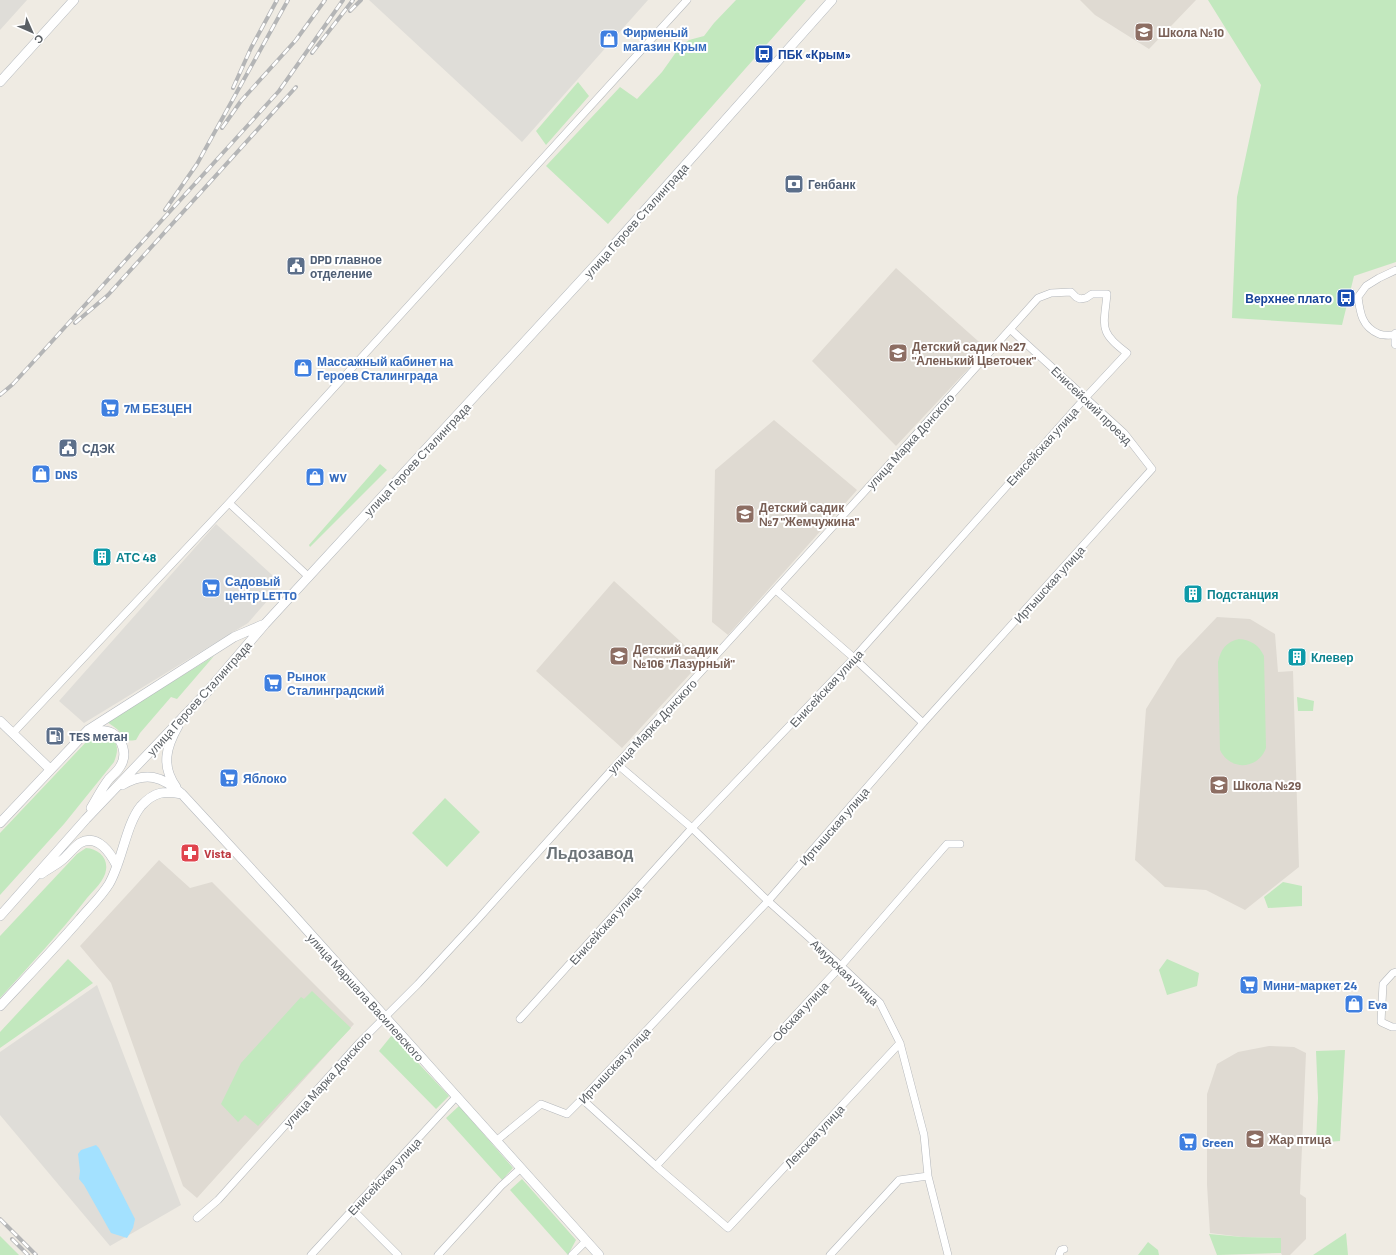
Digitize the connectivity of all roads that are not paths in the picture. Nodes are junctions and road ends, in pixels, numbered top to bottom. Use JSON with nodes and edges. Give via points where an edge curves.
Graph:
{"nodes":[{"id":1,"x":74,"y":0,"type":"edge"},
{"id":2,"x":687,"y":0,"type":"edge"},
{"id":3,"x":832,"y":0,"type":"edge"},
{"id":4,"x":0,"y":82,"type":"edge"},
{"id":5,"x":1396,"y":270,"type":"edge"},
{"id":6,"x":1010,"y":329,"type":"junction"},
{"id":7,"x":1396,"y":334,"type":"edge"},
{"id":8,"x":1396,"y":344,"type":"edge"},
{"id":9,"x":1127,"y":353,"type":"joint"},
{"id":10,"x":1086,"y":397,"type":"junction"},
{"id":11,"x":1152,"y":469,"type":"joint"},
{"id":12,"x":229,"y":503,"type":"junction"},
{"id":13,"x":309,"y":577,"type":"junction"},
{"id":14,"x":776,"y":590,"type":"junction"},
{"id":15,"x":265,"y":624,"type":"junction"},
{"id":16,"x":854,"y":658,"type":"junction"},
{"id":17,"x":183,"y":717,"type":"junction"},
{"id":18,"x":0,"y":721,"type":"edge"},
{"id":19,"x":923,"y":723,"type":"junction"},
{"id":20,"x":88,"y":730,"type":"junction"},
{"id":21,"x":13,"y":734,"type":"junction"},
{"id":22,"x":617,"y":764,"type":"junction"},
{"id":23,"x":50,"y":769,"type":"junction"},
{"id":24,"x":116,"y":788,"type":"junction"},
{"id":25,"x":182,"y":794,"type":"junction"},
{"id":26,"x":86,"y":819,"type":"junction"},
{"id":27,"x":0,"y":823,"type":"edge"},
{"id":28,"x":692,"y":828,"type":"junction"},
{"id":29,"x":960,"y":844,"type":"dead end"},
{"id":30,"x":117,"y":866,"type":"junction"},
{"id":31,"x":32,"y":880,"type":"junction"},
{"id":32,"x":768,"y":901,"type":"junction"},
{"id":33,"x":0,"y":916,"type":"edge"},
{"id":34,"x":841,"y":966,"type":"junction"},
{"id":35,"x":1396,"y":972,"type":"edge"},
{"id":36,"x":0,"y":1006,"type":"edge"},
{"id":37,"x":385,"y":1018,"type":"junction"},
{"id":38,"x":520,"y":1019,"type":"dead end"},
{"id":39,"x":1396,"y":1027,"type":"edge"},
{"id":40,"x":900,"y":1044,"type":"junction"},
{"id":41,"x":457,"y":1096,"type":"junction"},
{"id":42,"x":582,"y":1099,"type":"junction"},
{"id":43,"x":496,"y":1141,"type":"junction"},
{"id":44,"x":656,"y":1166,"type":"junction"},
{"id":45,"x":521,"y":1168,"type":"junction"},
{"id":46,"x":928,"y":1176,"type":"junction"},
{"id":47,"x":353,"y":1210,"type":"junction"},
{"id":48,"x":197,"y":1218,"type":"dead end"},
{"id":49,"x":586,"y":1241,"type":"junction"},
{"id":50,"x":1064,"y":1248,"type":"dead end"},
{"id":51,"x":311,"y":1255,"type":"edge"},
{"id":52,"x":398,"y":1255,"type":"edge"},
{"id":53,"x":438,"y":1255,"type":"edge"},
{"id":54,"x":572,"y":1255,"type":"edge"},
{"id":55,"x":599,"y":1255,"type":"edge"},
{"id":56,"x":830,"y":1255,"type":"edge"},
{"id":57,"x":948,"y":1255,"type":"edge"},
{"id":58,"x":1059,"y":1255,"type":"edge"}],
"edges":[{"from":1,"to":4,"type":"main road"},
{"from":2,"to":12,"type":"street"},
{"from":3,"to":13,"type":"main road","name":"улица Героев Сталинграда","via":[[617,242]]},
{"from":5,"to":7,"type":"street","via":[[1366,286],[1358,297],[1360,312],[1367,325],[1380,334]]},
{"from":6,"to":9,"type":"street","name":"улица Марка Донского","via":[[1038,298],[1044,295],[1071,292],[1080,299],[1092,294],[1107,294],[1106,332],[1112,341]]},
{"from":6,"to":10,"type":"street","name":"Енисейский проезд"},
{"from":6,"to":14,"type":"street","name":"улица Марка Донского"},
{"from":7,"to":8,"type":"main road"},
{"from":9,"to":10,"type":"street","name":"Енисейская улица"},
{"from":10,"to":11,"type":"street","name":"Енисейский проезд","via":[[1124,433]]},
{"from":10,"to":16,"type":"street","name":"Енисейская улица"},
{"from":11,"to":19,"type":"street","name":"Иртышская улица"},
{"from":12,"to":13,"type":"street"},
{"from":12,"to":21,"type":"street"},
{"from":13,"to":15,"type":"main road","name":"улица Героев Сталинграда"},
{"from":14,"to":16,"type":"street"},
{"from":14,"to":22,"type":"street","name":"улица Марка Донского"},
{"from":15,"to":17,"type":"main road","name":"улица Героев Сталинграда"},
{"from":15,"to":20,"type":"main road","via":[[234,637]]},
{"from":16,"to":19,"type":"street"},
{"from":16,"to":28,"type":"street","name":"Енисейская улица"},
{"from":17,"to":24,"type":"main road","name":"улица Героев Сталинграда"},
{"from":17,"to":25,"type":"main road","via":[[169,745],[167,757],[167,770]]},
{"from":18,"to":21,"type":"main road"},
{"from":19,"to":32,"type":"street","name":"Иртышская улица"},
{"from":20,"to":23,"type":"main road"},
{"from":20,"to":26,"type":"main road","via":[[112,733],[120,740],[124,758]]},
{"from":21,"to":23,"type":"main road"},
{"from":22,"to":28,"type":"street","name":"Амурская улица"},
{"from":22,"to":37,"type":"street","name":"улица Марка Донского"},
{"from":23,"to":27,"type":"main road"},
{"from":24,"to":25,"type":"main road","name":"улица Маршала Василевского","via":[[131,779],[144,777],[166,781]]},
{"from":24,"to":26,"type":"main road","name":"улица Героев Сталинграда"},
{"from":25,"to":30,"type":"main road","via":[[166,791],[153,796],[140,807]]},
{"from":25,"to":37,"type":"main road","name":"улица Маршала Василевского"},
{"from":26,"to":31,"type":"main road","name":"улица Героев Сталинграда"},
{"from":28,"to":32,"type":"street","name":"Амурская улица"},
{"from":28,"to":38,"type":"street","name":"Енисейская улица"},
{"from":29,"to":34,"type":"street","name":"Обская улица","via":[[947,844]]},
{"from":30,"to":31,"type":"main road","via":[[110,852],[102,845],[84,841],[61,861]]},
{"from":30,"to":36,"type":"main road","via":[[108,885],[61,941]]},
{"from":31,"to":33,"type":"main road","name":"улица Героев Сталинграда"},
{"from":32,"to":34,"type":"street","name":"Амурская улица"},
{"from":32,"to":42,"type":"street","name":"Иртышская улица"},
{"from":34,"to":40,"type":"street","name":"Амурская улица","via":[[880,1003]]},
{"from":34,"to":44,"type":"street","name":"Обская улица"},
{"from":35,"to":39,"type":"street","via":[[1383,984],[1381,1022]]},
{"from":37,"to":41,"type":"main road","name":"улица Маршала Василевского"},
{"from":37,"to":48,"type":"street","name":"улица Марка Донского","via":[[360,1042],[218,1200]]},
{"from":40,"to":44,"type":"street","name":"Ленская улица","via":[[728,1228]]},
{"from":40,"to":46,"type":"street","name":"Амурская улица","via":[[924,1135]]},
{"from":41,"to":43,"type":"main road","name":"улица Маршала Василевского"},
{"from":41,"to":47,"type":"street","name":"Енисейская улица"},
{"from":42,"to":43,"type":"street","name":"Иртышская улица","via":[[567,1114],[541,1104]]},
{"from":42,"to":44,"type":"street"},
{"from":43,"to":45,"type":"main road","name":"улица Маршала Василевского"},
{"from":45,"to":49,"type":"main road","name":"улица Маршала Василевского"},
{"from":45,"to":53,"type":"street","via":[[501,1186]]},
{"from":46,"to":56,"type":"street","via":[[899,1180]]},
{"from":46,"to":57,"type":"street","name":"Амурская улица"},
{"from":47,"to":51,"type":"street","name":"Енисейская улица"},
{"from":47,"to":52,"type":"street"},
{"from":49,"to":54,"type":"street"},
{"from":49,"to":55,"type":"main road","name":"улица Маршала Василевского"},
{"from":50,"to":58,"type":"street"}]}
